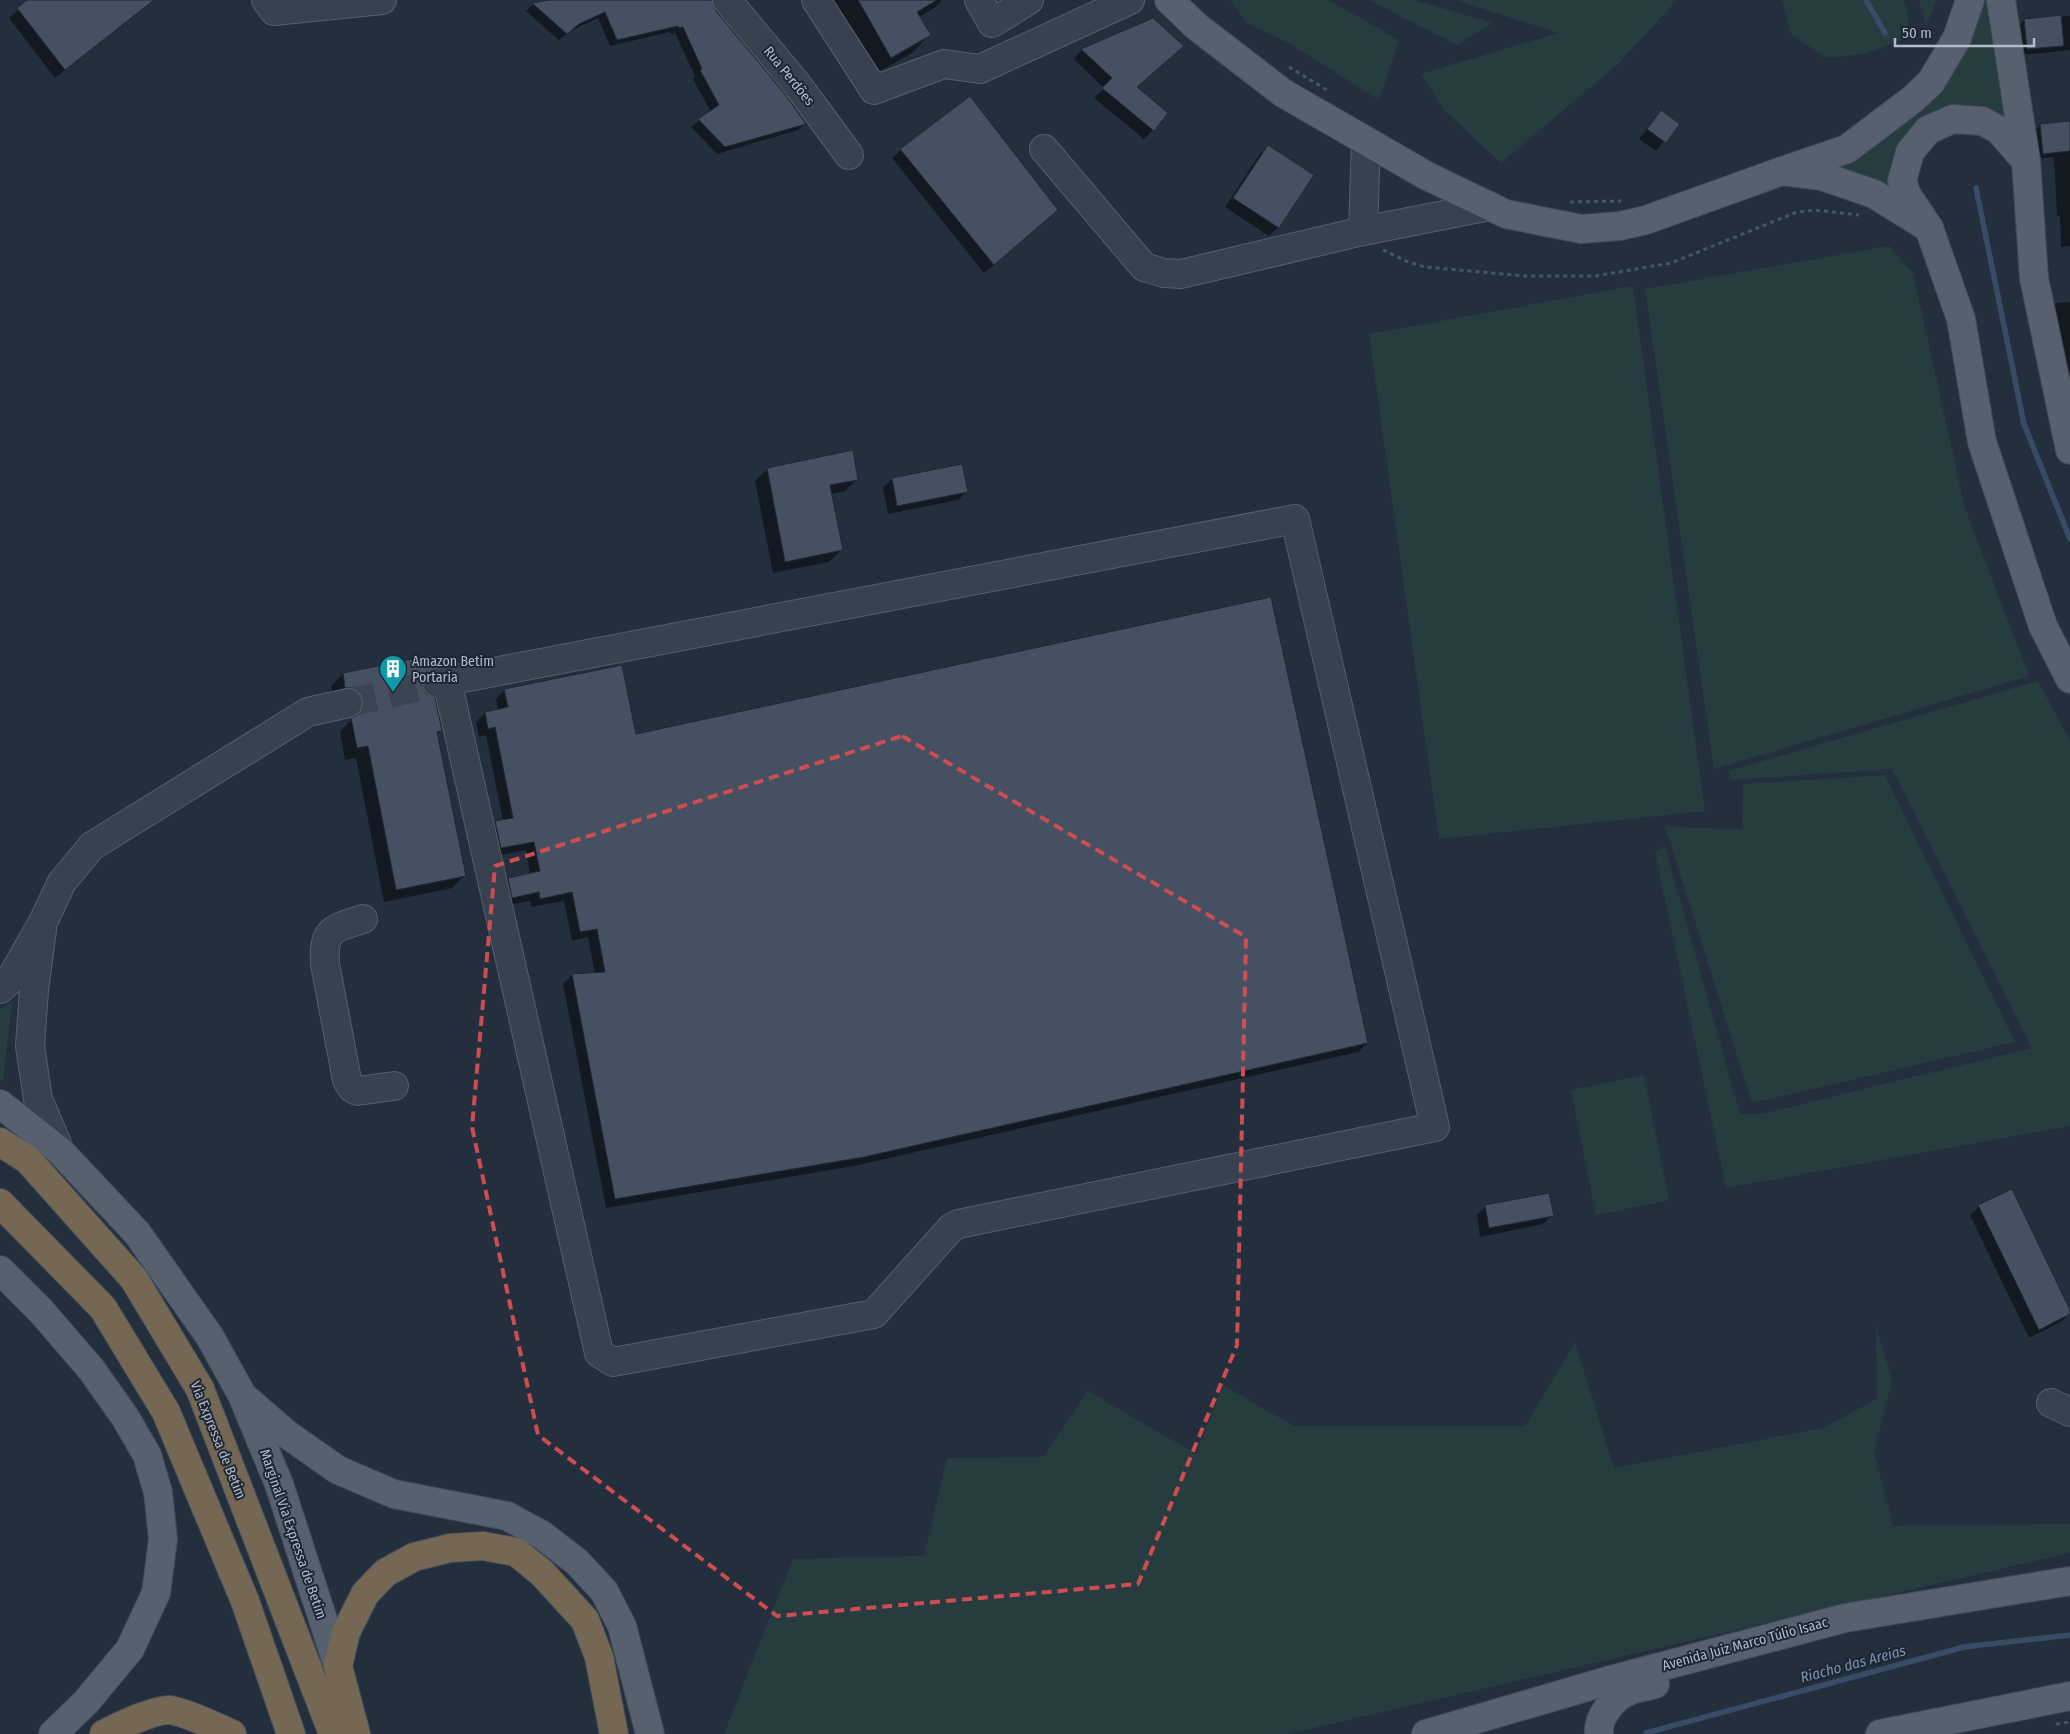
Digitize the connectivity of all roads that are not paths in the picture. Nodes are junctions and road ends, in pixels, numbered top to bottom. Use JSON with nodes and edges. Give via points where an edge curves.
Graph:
{"nodes":[{"id":1,"x":266,"y":0,"type":"edge"},
{"id":2,"x":382,"y":0,"type":"edge"},
{"id":3,"x":727,"y":0,"type":"edge"},
{"id":4,"x":816,"y":0,"type":"edge"},
{"id":5,"x":979,"y":0,"type":"edge"},
{"id":6,"x":1029,"y":0,"type":"edge"},
{"id":7,"x":1169,"y":0,"type":"edge"},
{"id":8,"x":1970,"y":0,"type":"edge"},
{"id":9,"x":2001,"y":0,"type":"edge"},
{"id":10,"x":1118,"y":2,"type":"edge"},
{"id":11,"x":314,"y":4,"type":"edge"},
{"id":12,"x":1366,"y":141,"type":"junction"},
{"id":13,"x":1044,"y":149,"type":"dead end"},
{"id":14,"x":849,"y":155,"type":"dead end"},
{"id":15,"x":2026,"y":161,"type":"junction"},
{"id":16,"x":1782,"y":171,"type":"junction"},
{"id":17,"x":1490,"y":206,"type":"junction"},
{"id":18,"x":1928,"y":228,"type":"junction"},
{"id":19,"x":1362,"y":231,"type":"junction"},
{"id":20,"x":2070,"y":450,"type":"edge"},
{"id":21,"x":2070,"y":679,"type":"edge"},
{"id":22,"x":442,"y":682,"type":"joint"},
{"id":23,"x":348,"y":703,"type":"tunnel mouth"},
{"id":24,"x":363,"y":919,"type":"dead end"},
{"id":25,"x":43,"y":922,"type":"junction"},
{"id":26,"x":0,"y":989,"type":"edge"},
{"id":27,"x":394,"y":1086,"type":"dead end"},
{"id":28,"x":0,"y":1104,"type":"edge"},
{"id":29,"x":0,"y":1142,"type":"edge"},
{"id":30,"x":60,"y":1150,"type":"junction"},
{"id":31,"x":0,"y":1203,"type":"edge"},
{"id":32,"x":0,"y":1270,"type":"edge"},
{"id":33,"x":242,"y":1395,"type":"junction"},
{"id":34,"x":2070,"y":1581,"type":"edge"},
{"id":35,"x":1844,"y":1618,"type":"junction"},
{"id":36,"x":338,"y":1666,"type":"junction"},
{"id":37,"x":2070,"y":1696,"type":"edge"},
{"id":38,"x":53,"y":1734,"type":"edge"},
{"id":39,"x":104,"y":1734,"type":"edge"},
{"id":40,"x":232,"y":1734,"type":"edge"},
{"id":41,"x":291,"y":1734,"type":"edge"},
{"id":42,"x":332,"y":1734,"type":"edge"},
{"id":43,"x":356,"y":1734,"type":"edge"},
{"id":44,"x":614,"y":1734,"type":"edge"},
{"id":45,"x":650,"y":1734,"type":"edge"},
{"id":46,"x":1426,"y":1734,"type":"edge"},
{"id":47,"x":1465,"y":1734,"type":"edge"},
{"id":48,"x":1506,"y":1734,"type":"edge"},
{"id":49,"x":1599,"y":1734,"type":"edge"},
{"id":50,"x":1880,"y":1734,"type":"edge"}],
"edges":[{"from":1,"to":11,"type":"street","via":[[274,11]]},
{"from":2,"to":11,"type":"street"},
{"from":3,"to":14,"type":"street","name":"Rua Perdões","via":[[796,83]]},
{"from":4,"to":10,"type":"street","via":[[874,90],[944,64],[980,69]]},
{"from":5,"to":6,"type":"street","via":[[992,23]]},
{"from":7,"to":12,"type":"main road","via":[[1196,26],[1283,93]]},
{"from":8,"to":16,"type":"main road","via":[[1957,38],[1932,82],[1913,100],[1847,149]]},
{"from":9,"to":15,"type":"main road"},
{"from":12,"to":17,"type":"main road","via":[[1427,176]]},
{"from":12,"to":19,"type":"street"},
{"from":13,"to":19,"type":"street","via":[[1144,267],[1164,273],[1181,274]]},
{"from":15,"to":18,"type":"main road","via":[[1999,130],[1982,122],[1954,119],[1928,130],[1910,152],[1902,181]]},
{"from":15,"to":20,"type":"main road","via":[[2034,278]]},
{"from":16,"to":17,"type":"main road","via":[[1646,220],[1620,226],[1580,229],[1506,214]]},
{"from":16,"to":18,"type":"main road","via":[[1822,176],[1874,194]]},
{"from":17,"to":19,"type":"street"},
{"from":18,"to":21,"type":"main road","via":[[1961,319],[1982,442],[2043,626]]},
{"from":22,"to":22,"type":"street","via":[[599,1353],[613,1362],[874,1314],[958,1224],[1435,1127],[1295,519]]},
{"from":23,"to":25,"type":"street","via":[[308,712],[92,846],[62,882]]},
{"from":24,"to":27,"type":"street","via":[[338,927],[327,937],[325,964],[347,1080],[357,1091]]},
{"from":25,"to":26,"type":"street","via":[[10,980]]},
{"from":25,"to":30,"type":"street","via":[[30,1046],[38,1099]]},
{"from":28,"to":30,"type":"main road","name":"Marginal Via Expressa de Betim"},
{"from":29,"to":42,"type":"highway","name":"Via Expressa de Betim","via":[[28,1160],[134,1279],[200,1389]]},
{"from":30,"to":33,"type":"main road","name":"Marginal Via Expressa de Betim","via":[[137,1233],[210,1337]]},
{"from":31,"to":41,"type":"highway","via":[[103,1308],[166,1412],[245,1601]]},
{"from":32,"to":38,"type":"main road","via":[[41,1311],[125,1417],[146,1455],[158,1492],[163,1539],[156,1593],[130,1649],[86,1702]]},
{"from":33,"to":36,"type":"main road","name":"Marginal Via Expressa de Betim","via":[[278,1484]]},
{"from":33,"to":45,"type":"main road","via":[[288,1435],[338,1470],[394,1494],[507,1516],[542,1536],[577,1562],[604,1591],[622,1626]]},
{"from":34,"to":35,"type":"main road","name":"Avenida Juiz Marco Túlio Isaac"},
{"from":35,"to":46,"type":"main road","name":"Avenida Juiz Marco Túlio Isaac","via":[[1614,1679]]},
{"from":35,"to":49,"type":"main road","via":[[1745,1660],[1627,1692],[1608,1707]]},
{"from":36,"to":43,"type":"highway"},
{"from":36,"to":44,"type":"highway","via":[[346,1632],[365,1594],[385,1573],[414,1557],[450,1548],[483,1546],[516,1552],[542,1573],[585,1620],[599,1657]]},
{"from":37,"to":50,"type":"main road"},
{"from":39,"to":40,"type":"highway","via":[[126,1722],[169,1710]]},
{"from":47,"to":48,"type":"main road","via":[[1479,1730]]}]}
